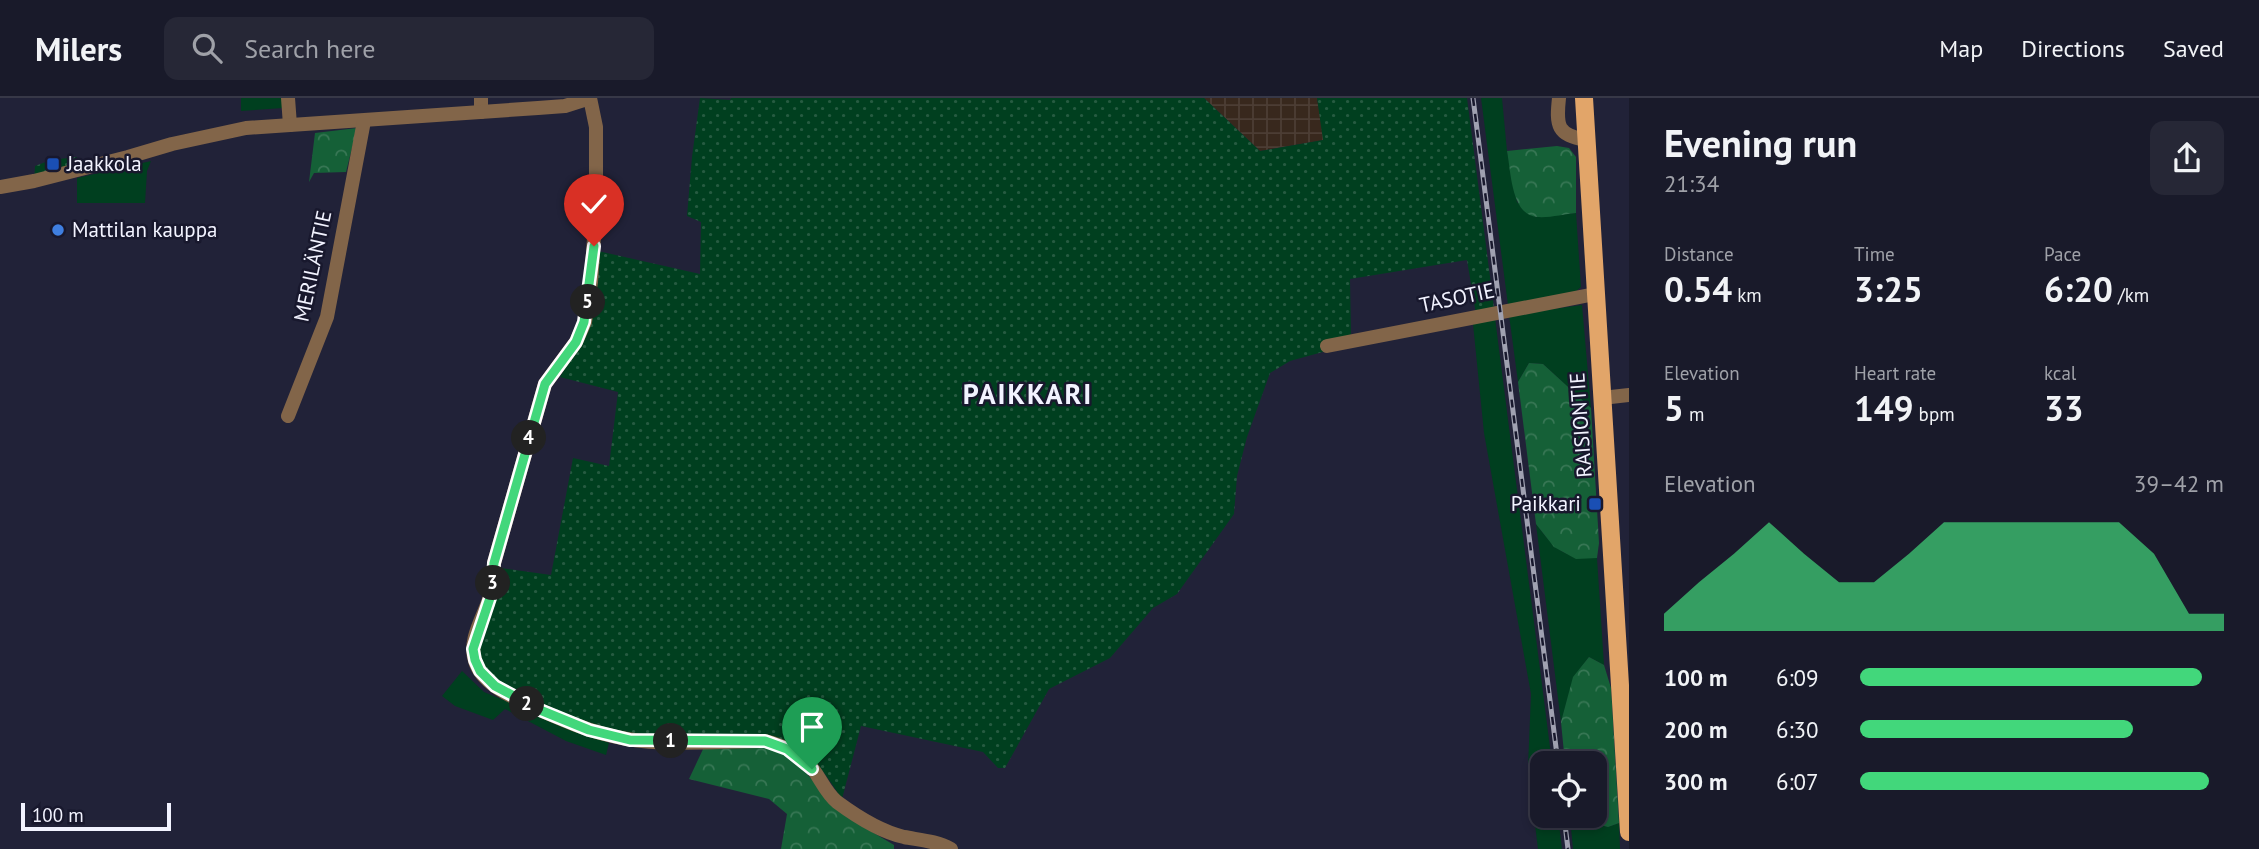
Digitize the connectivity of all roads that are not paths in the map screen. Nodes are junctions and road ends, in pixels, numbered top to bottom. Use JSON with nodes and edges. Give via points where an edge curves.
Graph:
{"nodes":[{"id":1,"x":288,"y":98,"type":"edge"},
{"id":2,"x":590,"y":98,"type":"edge"},
{"id":3,"x":1559,"y":98,"type":"edge"},
{"id":4,"x":1584,"y":98,"type":"edge"},
{"id":5,"x":565,"y":102,"type":"edge"},
{"id":6,"x":481,"y":105,"type":"edge"},
{"id":7,"x":364,"y":121,"type":"junction"},
{"id":8,"x":290,"y":125,"type":"junction"},
{"id":9,"x":1586,"y":139,"type":"junction"},
{"id":10,"x":0,"y":187,"type":"edge"},
{"id":11,"x":1595,"y":294,"type":"junction"},
{"id":12,"x":1327,"y":346,"type":"dead end"},
{"id":13,"x":1629,"y":395,"type":"edge"},
{"id":14,"x":1602,"y":398,"type":"junction"},
{"id":15,"x":288,"y":416,"type":"dead end"},
{"id":16,"x":1629,"y":832,"type":"edge"},
{"id":17,"x":951,"y":849,"type":"edge"}],
"edges":[{"from":1,"to":8,"type":"street"},
{"from":2,"to":5,"type":"street"},
{"from":2,"to":17,"type":"street","via":[[596,127],[596,209],[584,322],[576,342],[545,384],[473,649],[480,671],[513,698],[589,730],[630,740],[777,744],[802,759],[831,796],[857,815],[901,836]]},
{"from":3,"to":9,"type":"street","via":[[1561,129],[1566,135]]},
{"from":4,"to":9,"type":"main road","name":"RAISIONTIE"},
{"from":5,"to":6,"type":"street"},
{"from":6,"to":7,"type":"street"},
{"from":7,"to":8,"type":"street"},
{"from":7,"to":15,"type":"street","name":"MERILÄNTIE","via":[[327,317]]},
{"from":8,"to":10,"type":"street","via":[[211,134]]},
{"from":9,"to":11,"type":"main road","name":"RAISIONTIE"},
{"from":11,"to":12,"type":"street","name":"TASOTIE"},
{"from":11,"to":14,"type":"main road","name":"RAISIONTIE"},
{"from":13,"to":14,"type":"street"},
{"from":14,"to":16,"type":"main road","name":"RAISIONTIE"}]}
